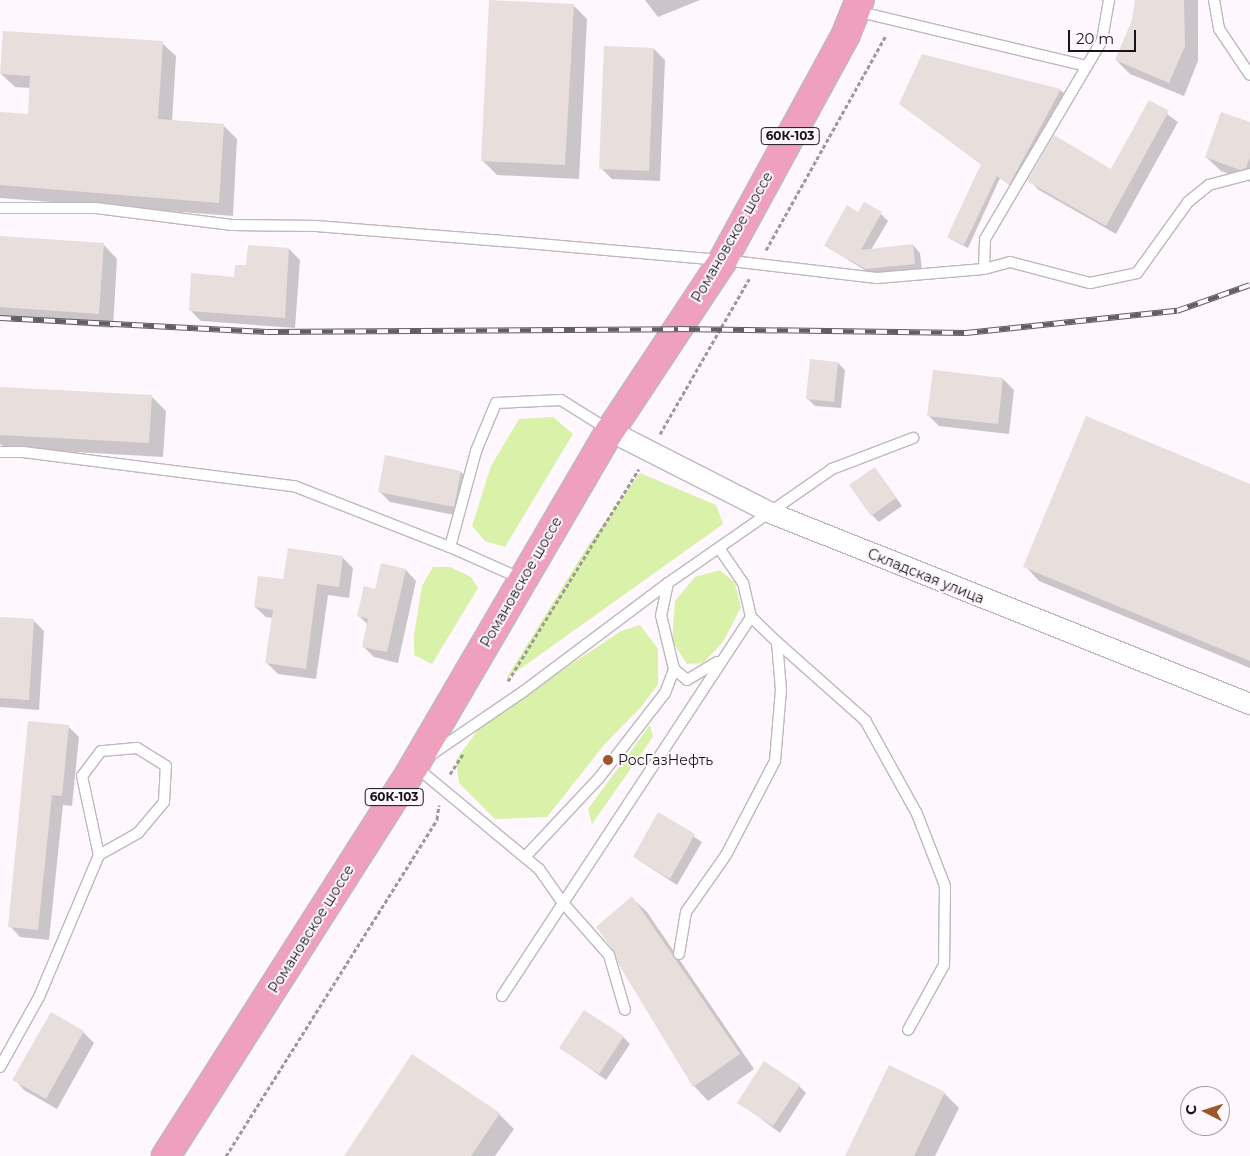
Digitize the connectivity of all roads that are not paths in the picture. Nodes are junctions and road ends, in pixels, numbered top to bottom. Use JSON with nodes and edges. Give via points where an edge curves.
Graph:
{"nodes":[{"id":1,"x":1109,"y":0,"type":"edge"},
{"id":2,"x":1214,"y":0,"type":"edge"},
{"id":3,"x":858,"y":5,"type":"edge"},
{"id":4,"x":1087,"y":66,"type":"junction"},
{"id":5,"x":1250,"y":75,"type":"edge"},
{"id":6,"x":1250,"y":174,"type":"edge"},
{"id":7,"x":0,"y":208,"type":"edge"},
{"id":8,"x":722,"y":260,"type":"junction"},
{"id":9,"x":984,"y":269,"type":"junction"},
{"id":10,"x":610,"y":431,"type":"junction"},
{"id":11,"x":913,"y":438,"type":"dead end"},
{"id":12,"x":0,"y":452,"type":"edge"},
{"id":13,"x":771,"y":513,"type":"junction"},
{"id":14,"x":450,"y":547,"type":"junction"},
{"id":15,"x":719,"y":548,"type":"junction"},
{"id":16,"x":522,"y":579,"type":"junction"},
{"id":17,"x":668,"y":583,"type":"junction"},
{"id":18,"x":751,"y":617,"type":"junction"},
{"id":19,"x":777,"y":642,"type":"junction"},
{"id":20,"x":720,"y":660,"type":"junction"},
{"id":21,"x":674,"y":669,"type":"junction"},
{"id":22,"x":1250,"y":704,"type":"edge"},
{"id":23,"x":414,"y":766,"type":"junction"},
{"id":24,"x":99,"y":855,"type":"junction"},
{"id":25,"x":526,"y":857,"type":"junction"},
{"id":26,"x":562,"y":903,"type":"junction"},
{"id":27,"x":679,"y":954,"type":"dead end"},
{"id":28,"x":502,"y":996,"type":"dead end"},
{"id":29,"x":625,"y":1010,"type":"dead end"},
{"id":30,"x":908,"y":1030,"type":"dead end"},
{"id":31,"x":0,"y":1067,"type":"edge"},
{"id":32,"x":166,"y":1156,"type":"edge"}],
"edges":[{"from":1,"to":4,"type":"lane","via":[[1102,40]]},
{"from":2,"to":5,"type":"lane","via":[[1219,30]]},
{"from":3,"to":4,"type":"lane","via":[[894,20]]},
{"from":3,"to":8,"type":"main road","name":"Романовское шоссе","number":"60К-103","via":[[846,34]]},
{"from":4,"to":9,"type":"lane","via":[[985,238]]},
{"from":6,"to":9,"type":"lane","via":[[1210,186],[1188,202],[1137,273],[1090,283],[1010,262]]},
{"from":7,"to":8,"type":"lane","via":[[96,208],[232,225],[316,226]]},
{"from":8,"to":9,"type":"lane","via":[[877,278]]},
{"from":8,"to":10,"type":"main road","name":"Романовское шоссе","number":"60К-103"},
{"from":10,"to":13,"type":"street","name":"Складская улица"},
{"from":10,"to":14,"type":"lane","via":[[560,400],[496,403],[476,451]]},
{"from":10,"to":16,"type":"main road","name":"Романовское шоссе","number":"60К-103"},
{"from":11,"to":13,"type":"lane","via":[[832,469]]},
{"from":12,"to":14,"type":"lane","via":[[52,455],[294,486]]},
{"from":13,"to":15,"type":"lane"},
{"from":13,"to":22,"type":"street","name":"Складская улица"},
{"from":14,"to":16,"type":"lane"},
{"from":15,"to":17,"type":"lane"},
{"from":15,"to":18,"type":"lane","via":[[743,583]]},
{"from":16,"to":23,"type":"main road","name":"Романовское шоссе","number":"60К-103"},
{"from":17,"to":21,"type":"lane","via":[[661,615]]},
{"from":17,"to":23,"type":"lane","via":[[524,691]]},
{"from":18,"to":19,"type":"lane"},
{"from":18,"to":20,"type":"lane"},
{"from":19,"to":27,"type":"lane","via":[[781,690],[775,761],[726,855],[686,912]]},
{"from":19,"to":30,"type":"lane","via":[[865,720],[917,814],[945,886],[944,965]]},
{"from":20,"to":21,"type":"lane","via":[[687,680]]},
{"from":20,"to":26,"type":"lane"},
{"from":21,"to":25,"type":"lane","via":[[665,693],[599,778]]},
{"from":23,"to":25,"type":"lane"},
{"from":23,"to":32,"type":"main road","name":"Романовское шоссе","number":"60К-103"},
{"from":24,"to":24,"type":"lane","via":[[138,833],[164,802],[166,766],[137,748],[101,751],[82,776]]},
{"from":24,"to":31,"type":"lane","via":[[40,997]]},
{"from":25,"to":26,"type":"lane","via":[[539,869]]},
{"from":26,"to":28,"type":"lane"},
{"from":26,"to":29,"type":"lane","via":[[609,955]]}]}
